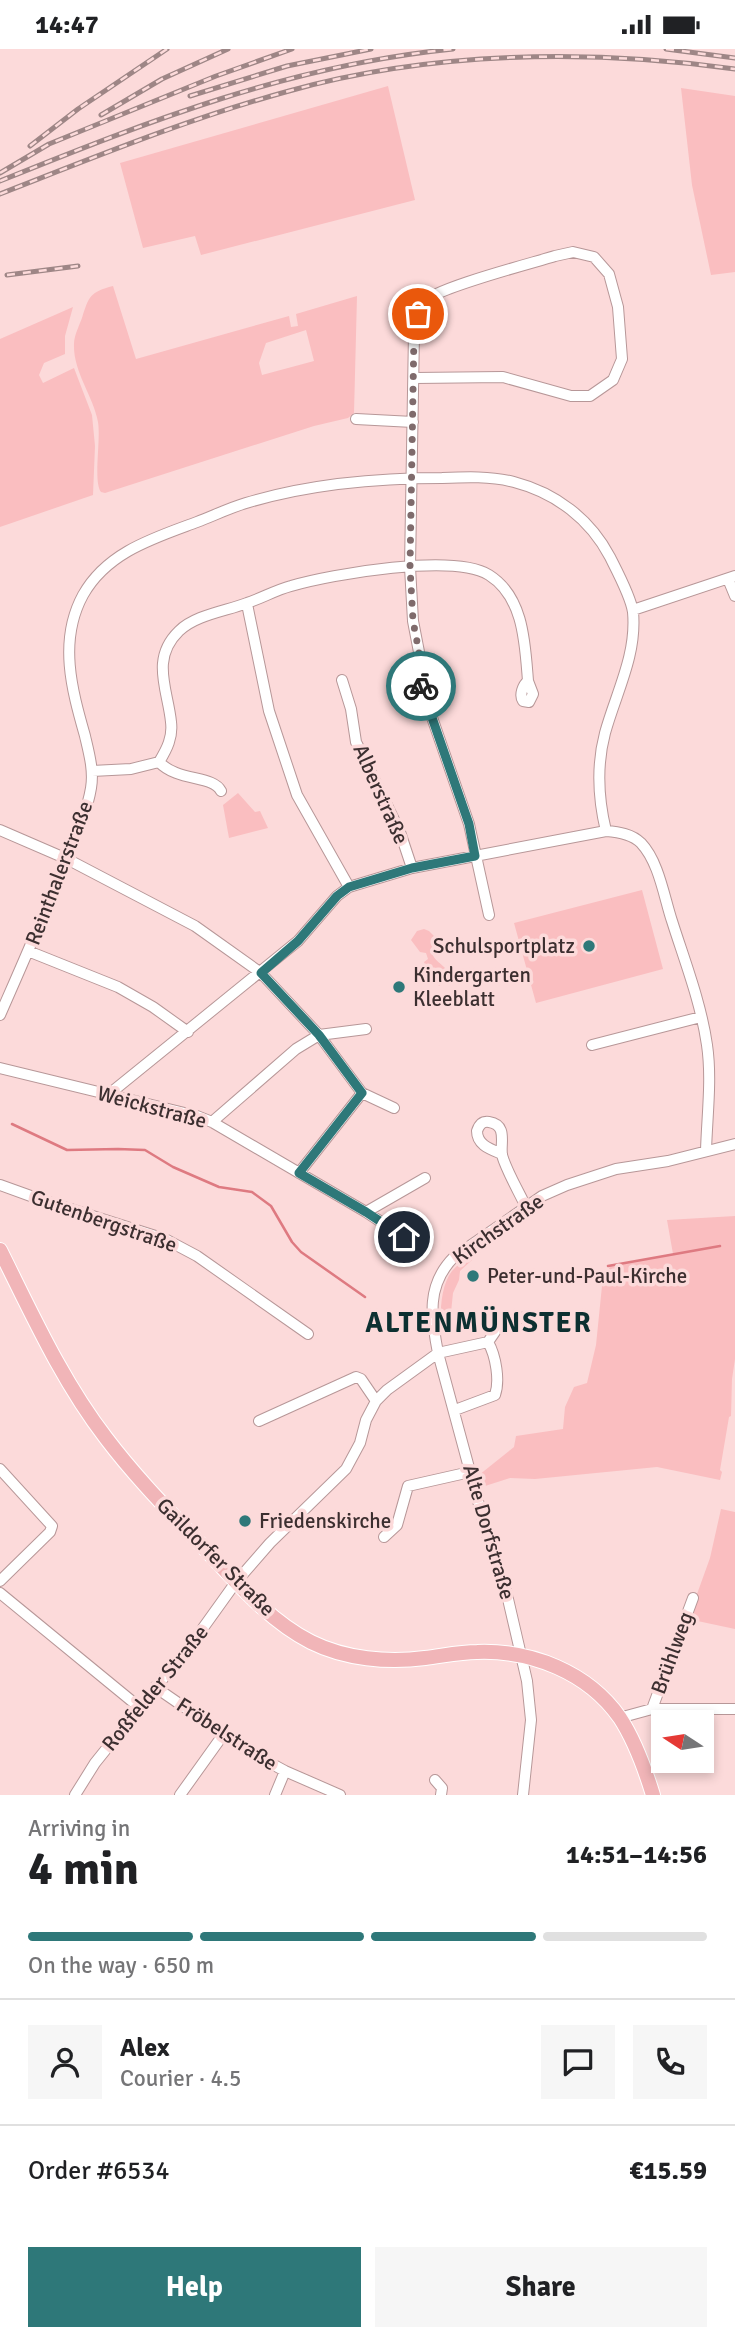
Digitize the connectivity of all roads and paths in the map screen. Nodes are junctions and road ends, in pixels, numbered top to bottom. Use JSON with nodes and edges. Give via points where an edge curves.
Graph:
{"nodes":[{"id":1,"x":415,"y":378,"type":"junction"},
{"id":2,"x":356,"y":419,"type":"dead end"},
{"id":3,"x":413,"y":422,"type":"junction"},
{"id":4,"x":411,"y":478,"type":"junction"},
{"id":5,"x":410,"y":567,"type":"junction"},
{"id":6,"x":731,"y":577,"type":"edge"},
{"id":7,"x":735,"y":596,"type":"edge"},
{"id":8,"x":247,"y":604,"type":"junction"},
{"id":9,"x":633,"y":610,"type":"junction"},
{"id":10,"x":342,"y":680,"type":"dead end"},
{"id":11,"x":528,"y":681,"type":"dead end"},
{"id":12,"x":159,"y":762,"type":"junction"},
{"id":13,"x":92,"y":771,"type":"junction"},
{"id":14,"x":221,"y":791,"type":"dead end"},
{"id":15,"x":0,"y":830,"type":"edge"},
{"id":16,"x":606,"y":831,"type":"junction"},
{"id":17,"x":475,"y":856,"type":"junction"},
{"id":18,"x":66,"y":859,"type":"junction"},
{"id":19,"x":412,"y":868,"type":"junction"},
{"id":20,"x":349,"y":887,"type":"junction"},
{"id":21,"x":489,"y":915,"type":"dead end"},
{"id":22,"x":29,"y":951,"type":"junction"},
{"id":23,"x":261,"y":973,"type":"junction"},
{"id":24,"x":0,"y":1015,"type":"edge"},
{"id":25,"x":701,"y":1017,"type":"junction"},
{"id":26,"x":366,"y":1028,"type":"dead end"},
{"id":27,"x":188,"y":1032,"type":"junction"},
{"id":28,"x":319,"y":1035,"type":"junction"},
{"id":29,"x":592,"y":1045,"type":"dead end"},
{"id":30,"x":0,"y":1067,"type":"edge"},
{"id":31,"x":362,"y":1093,"type":"junction"},
{"id":32,"x":108,"y":1095,"type":"junction"},
{"id":33,"x":394,"y":1108,"type":"dead end"},
{"id":34,"x":212,"y":1122,"type":"junction"},
{"id":35,"x":735,"y":1144,"type":"edge"},
{"id":36,"x":706,"y":1151,"type":"junction"},
{"id":37,"x":502,"y":1154,"type":"dead end"},
{"id":38,"x":299,"y":1173,"type":"junction"},
{"id":39,"x":425,"y":1178,"type":"dead end"},
{"id":40,"x":0,"y":1185,"type":"edge"},
{"id":41,"x":526,"y":1207,"type":"junction"},
{"id":42,"x":366,"y":1212,"type":"junction"},
{"id":43,"x":404,"y":1237,"type":"dead end"},
{"id":44,"x":0,"y":1250,"type":"edge"},
{"id":45,"x":525,"y":1317,"type":"dead end"},
{"id":46,"x":309,"y":1334,"type":"dead end"},
{"id":47,"x":488,"y":1342,"type":"junction"},
{"id":48,"x":438,"y":1353,"type":"junction"},
{"id":49,"x":376,"y":1401,"type":"junction"},
{"id":50,"x":455,"y":1410,"type":"junction"},
{"id":51,"x":259,"y":1421,"type":"dead end"},
{"id":52,"x":0,"y":1469,"type":"edge"},
{"id":53,"x":470,"y":1472,"type":"junction"},
{"id":54,"x":384,"y":1538,"type":"dead end"},
{"id":55,"x":0,"y":1581,"type":"edge"},
{"id":56,"x":236,"y":1582,"type":"junction"},
{"id":57,"x":0,"y":1593,"type":"edge"},
{"id":58,"x":693,"y":1598,"type":"dead end"},
{"id":59,"x":522,"y":1655,"type":"junction"},
{"id":60,"x":155,"y":1687,"type":"junction"},
{"id":61,"x":139,"y":1707,"type":"junction"},
{"id":62,"x":652,"y":1709,"type":"junction"},
{"id":63,"x":735,"y":1709,"type":"edge"},
{"id":64,"x":620,"y":1718,"type":"junction"},
{"id":65,"x":223,"y":1735,"type":"junction"},
{"id":66,"x":285,"y":1771,"type":"junction"},
{"id":67,"x":435,"y":1780,"type":"dead end"},
{"id":68,"x":75,"y":1795,"type":"edge"},
{"id":69,"x":180,"y":1795,"type":"edge"},
{"id":70,"x":275,"y":1795,"type":"edge"},
{"id":71,"x":340,"y":1795,"type":"edge"},
{"id":72,"x":441,"y":1795,"type":"edge"},
{"id":73,"x":523,"y":1795,"type":"edge"},
{"id":74,"x":653,"y":1795,"type":"edge"}],
"edges":[{"from":1,"to":1,"type":"street","via":[[503,377],[571,396],[590,396],[613,380],[622,359],[610,274],[594,257],[573,253],[450,288],[425,300],[414,333]]},
{"from":1,"to":3,"type":"street"},
{"from":2,"to":3,"type":"street"},
{"from":3,"to":4,"type":"street"},
{"from":4,"to":5,"type":"street"},
{"from":4,"to":9,"type":"street","name":"Reinthalerstraße","via":[[510,481],[561,502],[600,540]]},
{"from":4,"to":13,"type":"street","name":"Reinthalerstraße","via":[[350,482],[245,503],[139,544],[104,569],[82,597],[69,650],[72,691]]},
{"from":5,"to":8,"type":"street","via":[[330,576],[289,586]]},
{"from":5,"to":11,"type":"street","via":[[468,568],[497,581],[518,613]]},
{"from":5,"to":17,"type":"street","via":[[419,680],[469,824]]},
{"from":6,"to":7,"type":"street"},
{"from":6,"to":9,"type":"street"},
{"from":8,"to":12,"type":"street","via":[[204,617],[182,628],[171,640],[162,676],[171,736]]},
{"from":8,"to":20,"type":"street","via":[[269,711],[297,795]]},
{"from":9,"to":16,"type":"street","name":"Reinthalerstraße","via":[[627,669],[599,763]]},
{"from":10,"to":19,"type":"street","name":"Alberstraße","via":[[356,742],[390,809]]},
{"from":12,"to":13,"type":"street"},
{"from":12,"to":14,"type":"street","via":[[177,775],[211,782]]},
{"from":13,"to":18,"type":"street","name":"Reinthalerstraße","via":[[89,801]]},
{"from":15,"to":18,"type":"street"},
{"from":16,"to":17,"type":"street"},
{"from":16,"to":25,"type":"street","via":[[628,834],[647,851]]},
{"from":17,"to":19,"type":"street"},
{"from":17,"to":21,"type":"street"},
{"from":18,"to":22,"type":"street","name":"Reinthalerstraße"},
{"from":18,"to":23,"type":"street","via":[[195,926]]},
{"from":19,"to":20,"type":"street"},
{"from":20,"to":23,"type":"street"},
{"from":22,"to":24,"type":"street","name":"Reinthalerstraße"},
{"from":22,"to":27,"type":"street","via":[[118,987]]},
{"from":23,"to":27,"type":"street"},
{"from":23,"to":28,"type":"street"},
{"from":25,"to":29,"type":"street"},
{"from":25,"to":36,"type":"street","via":[[708,1071]]},
{"from":26,"to":28,"type":"street"},
{"from":27,"to":32,"type":"street"},
{"from":28,"to":31,"type":"street"},
{"from":28,"to":34,"type":"street","via":[[296,1049]]},
{"from":30,"to":32,"type":"street","name":"Weickstraße"},
{"from":31,"to":33,"type":"street"},
{"from":31,"to":38,"type":"street"},
{"from":32,"to":34,"type":"street","name":"Weickstraße"},
{"from":34,"to":38,"type":"street","name":"Weickstraße"},
{"from":35,"to":36,"type":"street","name":"Kirchstraße"},
{"from":36,"to":41,"type":"street","name":"Kirchstraße","via":[[616,1169],[567,1185]]},
{"from":37,"to":41,"type":"street"},
{"from":38,"to":42,"type":"street","name":"Weickstraße"},
{"from":39,"to":42,"type":"street"},
{"from":40,"to":46,"type":"street","name":"Gutenbergstraße","via":[[166,1239]]},
{"from":41,"to":48,"type":"street","name":"Kirchstraße","via":[[443,1269],[434,1290],[432,1322]]},
{"from":42,"to":43,"type":"street","name":"Weickstraße"},
{"from":44,"to":56,"type":"main road","name":"Gaildorfer Straße","via":[[74,1390],[106,1438]]},
{"from":45,"to":47,"type":"street","via":[[502,1323]]},
{"from":47,"to":48,"type":"street"},
{"from":47,"to":50,"type":"street","via":[[498,1387],[495,1395]]},
{"from":48,"to":49,"type":"street"},
{"from":48,"to":50,"type":"street","name":"Alte Dorfstraße"},
{"from":49,"to":51,"type":"street","via":[[356,1377]]},
{"from":49,"to":56,"type":"street","via":[[346,1469]]},
{"from":50,"to":53,"type":"street","name":"Alte Dorfstraße"},
{"from":52,"to":55,"type":"street","via":[[51,1526]]},
{"from":53,"to":54,"type":"street","via":[[408,1486],[397,1525]]},
{"from":53,"to":59,"type":"street","name":"Alte Dorfstraße"},
{"from":56,"to":59,"type":"main road","name":"Gaildorfer Straße","via":[[298,1635],[344,1654],[387,1660],[476,1652]]},
{"from":56,"to":60,"type":"street","name":"Roßfelder Straße"},
{"from":57,"to":61,"type":"street"},
{"from":58,"to":62,"type":"street","name":"Brühlweg"},
{"from":59,"to":64,"type":"main road","name":"Gaildorfer Straße","via":[[576,1677]]},
{"from":59,"to":73,"type":"street","name":"Alte Dorfstraße","via":[[531,1720]]},
{"from":60,"to":61,"type":"street","name":"Roßfelder Straße"},
{"from":60,"to":65,"type":"street","name":"Fröbelstraße"},
{"from":61,"to":68,"type":"street","name":"Roßfelder Straße"},
{"from":62,"to":63,"type":"street"},
{"from":62,"to":64,"type":"street"},
{"from":64,"to":74,"type":"main road","name":"Gaildorfer Straße"},
{"from":65,"to":66,"type":"street","name":"Fröbelstraße"},
{"from":65,"to":69,"type":"street"},
{"from":66,"to":70,"type":"street"},
{"from":66,"to":71,"type":"street","name":"Fröbelstraße"},
{"from":67,"to":72,"type":"street","via":[[442,1788]]}]}
